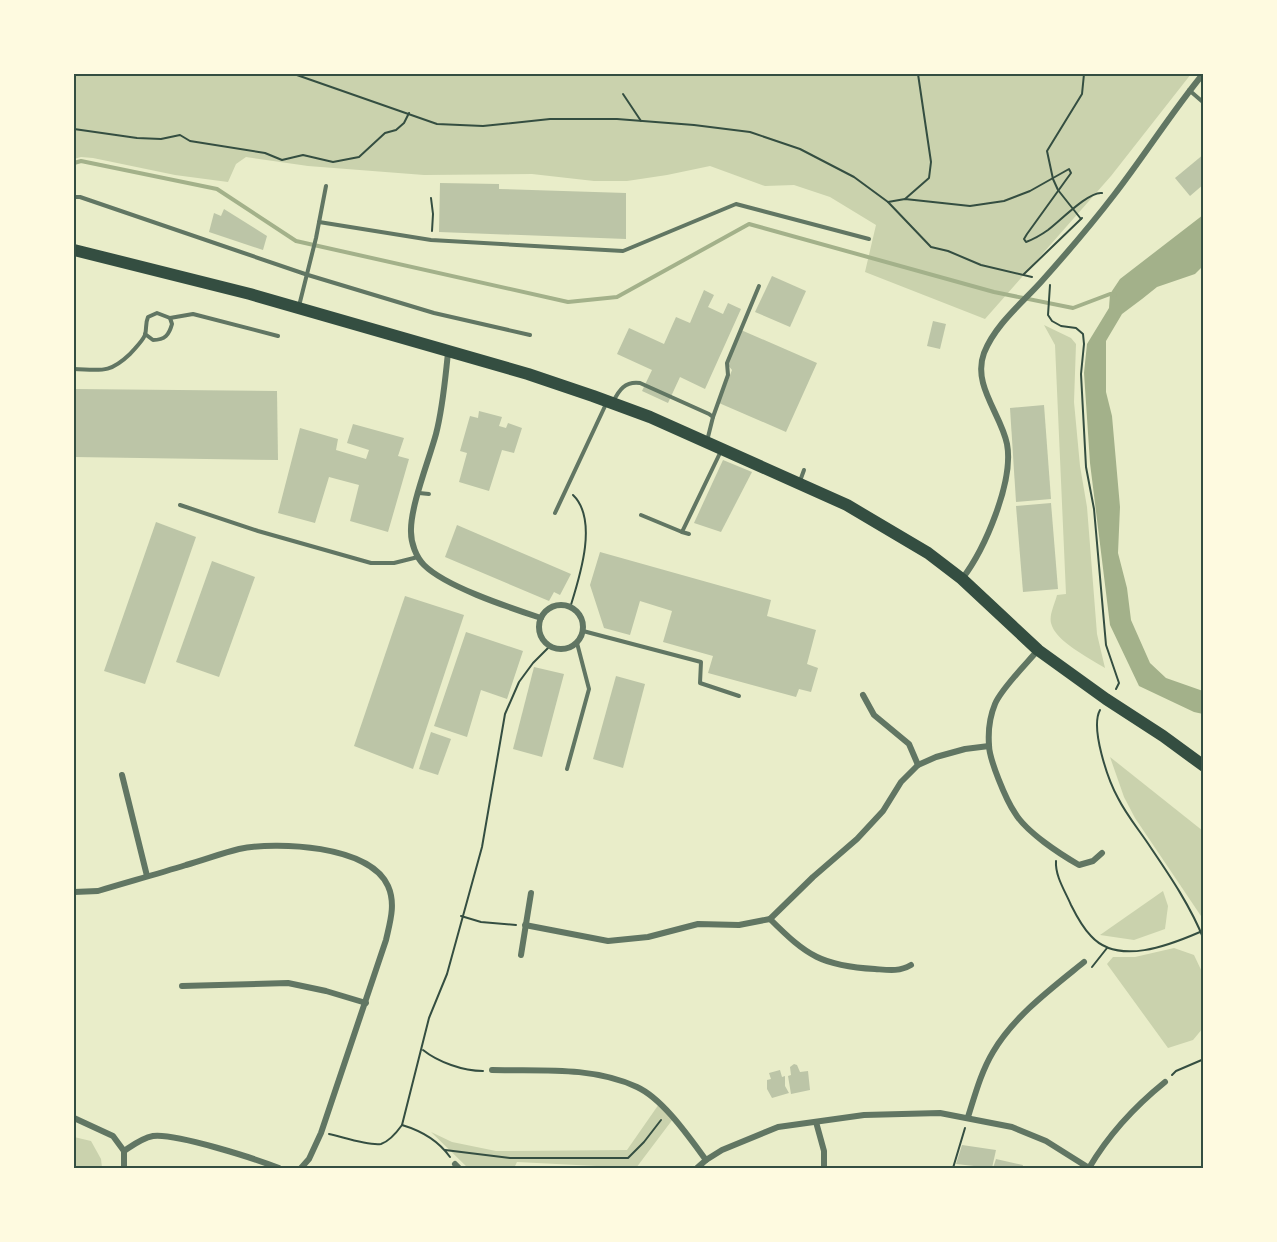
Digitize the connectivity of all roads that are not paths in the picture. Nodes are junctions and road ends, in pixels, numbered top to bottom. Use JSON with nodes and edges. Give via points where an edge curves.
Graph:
{"nodes":[{"id":1,"x":1202,"y":75,"type":"edge"},
{"id":2,"x":1189,"y":90,"type":"junction"},
{"id":3,"x":1203,"y":104,"type":"edge"},
{"id":4,"x":326,"y":186,"type":"dead end"},
{"id":5,"x":74,"y":197,"type":"edge"},
{"id":6,"x":319,"y":222,"type":"junction"},
{"id":7,"x":869,"y":239,"type":"dead end"},
{"id":8,"x":74,"y":250,"type":"edge"},
{"id":9,"x":308,"y":275,"type":"junction"},
{"id":10,"x":759,"y":286,"type":"dead end"},
{"id":11,"x":298,"y":309,"type":"junction"},
{"id":12,"x":170,"y":318,"type":"junction"},
{"id":13,"x":145,"y":334,"type":"junction"},
{"id":14,"x":530,"y":335,"type":"dead end"},
{"id":15,"x":278,"y":336,"type":"dead end"},
{"id":16,"x":448,"y":352,"type":"junction"},
{"id":17,"x":74,"y":369,"type":"edge"},
{"id":18,"x":610,"y":402,"type":"junction"},
{"id":19,"x":713,"y":417,"type":"junction"},
{"id":20,"x":706,"y":442,"type":"junction"},
{"id":21,"x":722,"y":450,"type":"junction"},
{"id":22,"x":804,"y":470,"type":"dead end"},
{"id":23,"x":799,"y":484,"type":"junction"},
{"id":24,"x":419,"y":493,"type":"junction"},
{"id":25,"x":429,"y":494,"type":"dead end"},
{"id":26,"x":180,"y":505,"type":"dead end"},
{"id":27,"x":555,"y":513,"type":"dead end"},
{"id":28,"x":641,"y":515,"type":"dead end"},
{"id":29,"x":682,"y":532,"type":"junction"},
{"id":30,"x":689,"y":534,"type":"dead end"},
{"id":31,"x":418,"y":557,"type":"junction"},
{"id":32,"x":962,"y":579,"type":"junction"},
{"id":33,"x":541,"y":618,"type":"junction"},
{"id":34,"x":583,"y":631,"type":"junction"},
{"id":35,"x":577,"y":643,"type":"junction"},
{"id":36,"x":1038,"y":650,"type":"junction"},
{"id":37,"x":863,"y":695,"type":"dead end"},
{"id":38,"x":739,"y":696,"type":"dead end"},
{"id":39,"x":988,"y":746,"type":"junction"},
{"id":40,"x":918,"y":765,"type":"junction"},
{"id":41,"x":1203,"y":766,"type":"edge"},
{"id":42,"x":567,"y":769,"type":"dead end"},
{"id":43,"x":123,"y":775,"type":"dead end"},
{"id":44,"x":1102,"y":853,"type":"dead end"},
{"id":45,"x":147,"y":876,"type":"junction"},
{"id":46,"x":74,"y":892,"type":"edge"},
{"id":47,"x":531,"y":893,"type":"dead end"},
{"id":48,"x":770,"y":919,"type":"junction"},
{"id":49,"x":525,"y":925,"type":"junction"},
{"id":50,"x":521,"y":955,"type":"dead end"},
{"id":51,"x":1084,"y":962,"type":"road end"},
{"id":52,"x":911,"y":965,"type":"dead end"},
{"id":53,"x":182,"y":986,"type":"dead end"},
{"id":54,"x":366,"y":1003,"type":"junction"},
{"id":55,"x":492,"y":1071,"type":"road end"},
{"id":56,"x":1165,"y":1082,"type":"road end"},
{"id":57,"x":968,"y":1117,"type":"junction"},
{"id":58,"x":74,"y":1118,"type":"edge"},
{"id":59,"x":816,"y":1122,"type":"junction"},
{"id":60,"x":124,"y":1151,"type":"junction"},
{"id":61,"x":706,"y":1160,"type":"junction"},
{"id":62,"x":124,"y":1168,"type":"edge"},
{"id":63,"x":279,"y":1168,"type":"edge"},
{"id":64,"x":301,"y":1168,"type":"edge"},
{"id":65,"x":697,"y":1168,"type":"edge"},
{"id":66,"x":824,"y":1168,"type":"edge"},
{"id":67,"x":1089,"y":1168,"type":"edge"}],
"edges":[{"from":1,"to":2,"type":"street"},
{"from":2,"to":3,"type":"lane"},
{"from":2,"to":32,"type":"street","via":[[1114,196],[1013,311],[984,354],[981,376],[1007,442],[1009,463],[1000,503],[972,566]]},
{"from":4,"to":6,"type":"lane"},
{"from":5,"to":9,"type":"lane"},
{"from":6,"to":7,"type":"lane","via":[[430,240],[623,251],[736,204]]},
{"from":6,"to":9,"type":"lane"},
{"from":8,"to":11,"type":"main road"},
{"from":9,"to":11,"type":"lane"},
{"from":9,"to":14,"type":"lane","via":[[434,313]]},
{"from":10,"to":19,"type":"lane","via":[[727,363],[728,375]]},
{"from":11,"to":16,"type":"main road"},
{"from":12,"to":13,"type":"lane","via":[[152,314],[146,321]]},
{"from":12,"to":13,"type":"lane","via":[[172,324],[164,338],[153,340]]},
{"from":12,"to":15,"type":"lane","via":[[194,314]]},
{"from":13,"to":17,"type":"lane","via":[[118,366],[108,370]]},
{"from":16,"to":18,"type":"main road"},
{"from":16,"to":24,"type":"street","via":[[443,402]]},
{"from":18,"to":19,"type":"lane","via":[[620,388],[640,383]]},
{"from":18,"to":20,"type":"main road"},
{"from":18,"to":27,"type":"lane"},
{"from":19,"to":20,"type":"lane"},
{"from":20,"to":21,"type":"main road"},
{"from":21,"to":23,"type":"main road"},
{"from":21,"to":29,"type":"lane"},
{"from":22,"to":23,"type":"lane"},
{"from":23,"to":32,"type":"main road","via":[[888,528]]},
{"from":24,"to":25,"type":"lane"},
{"from":24,"to":31,"type":"street","via":[[411,532]]},
{"from":26,"to":31,"type":"lane","via":[[372,563]]},
{"from":28,"to":29,"type":"lane"},
{"from":29,"to":30,"type":"lane"},
{"from":31,"to":33,"type":"street","via":[[424,566],[461,587]]},
{"from":32,"to":36,"type":"main road"},
{"from":33,"to":34,"type":"street","via":[[548,609],[562,605],[576,611],[583,621]]},
{"from":33,"to":35,"type":"street","via":[[540,636],[550,646],[565,649]]},
{"from":34,"to":35,"type":"street"},
{"from":34,"to":38,"type":"lane","via":[[701,662],[700,683]]},
{"from":35,"to":42,"type":"lane","via":[[589,689]]},
{"from":36,"to":39,"type":"street","via":[[996,701]]},
{"from":36,"to":41,"type":"main road"},
{"from":37,"to":40,"type":"street","via":[[874,715],[909,744]]},
{"from":39,"to":40,"type":"street","via":[[965,749]]},
{"from":39,"to":44,"type":"street","via":[[1015,815],[1079,865]]},
{"from":40,"to":48,"type":"street","via":[[857,839]]},
{"from":43,"to":45,"type":"street"},
{"from":45,"to":46,"type":"street","via":[[98,891]]},
{"from":45,"to":54,"type":"street","via":[[241,849],[286,845],[339,853],[361,861],[387,884],[392,914]]},
{"from":47,"to":49,"type":"street"},
{"from":48,"to":49,"type":"street","via":[[739,925],[698,924],[648,937],[608,941]]},
{"from":48,"to":52,"type":"street","via":[[813,957],[845,967],[902,970]]},
{"from":49,"to":50,"type":"street"},
{"from":51,"to":57,"type":"street","via":[[1016,1022],[993,1052]]},
{"from":53,"to":54,"type":"street","via":[[288,983]]},
{"from":54,"to":64,"type":"street","via":[[321,1133]]},
{"from":55,"to":61,"type":"street","via":[[568,1071],[610,1078],[638,1088],[667,1113]]},
{"from":56,"to":67,"type":"street","via":[[1115,1130]]},
{"from":57,"to":59,"type":"street","via":[[911,1113]]},
{"from":57,"to":67,"type":"street","via":[[1012,1126],[1046,1141]]},
{"from":58,"to":60,"type":"street","via":[[113,1136]]},
{"from":59,"to":61,"type":"street","via":[[778,1127]]},
{"from":59,"to":66,"type":"street"},
{"from":60,"to":62,"type":"street"},
{"from":60,"to":63,"type":"street","via":[[154,1136],[185,1140]]},
{"from":61,"to":65,"type":"street"}]}
